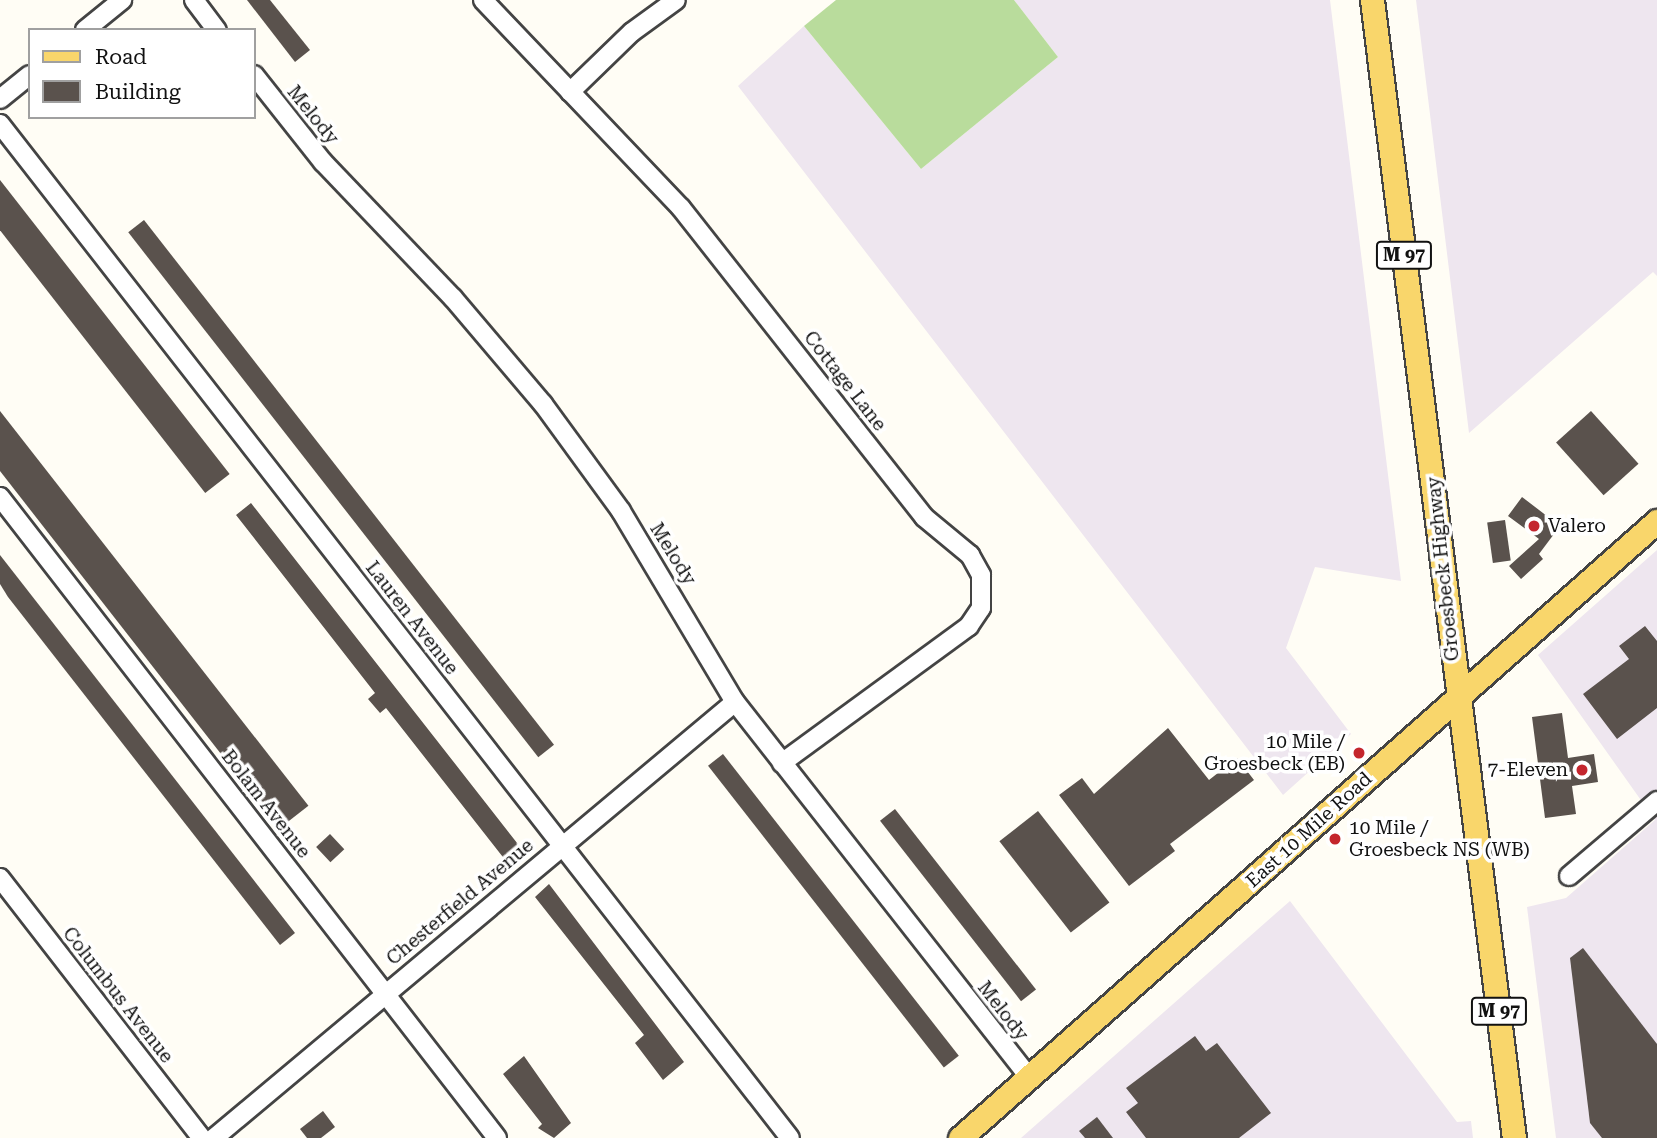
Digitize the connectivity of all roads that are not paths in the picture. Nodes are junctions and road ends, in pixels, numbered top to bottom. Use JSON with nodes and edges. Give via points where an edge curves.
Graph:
{"nodes":[{"id":1,"x":122,"y":0,"type":"edge"},
{"id":2,"x":194,"y":0,"type":"edge"},
{"id":3,"x":483,"y":0,"type":"edge"},
{"id":4,"x":676,"y":0,"type":"edge"},
{"id":5,"x":1372,"y":0,"type":"edge"},
{"id":6,"x":87,"y":28,"type":"edge"},
{"id":7,"x":216,"y":28,"type":"edge"},
{"id":8,"x":28,"y":77,"type":"edge"},
{"id":9,"x":256,"y":78,"type":"edge"},
{"id":10,"x":570,"y":92,"type":"junction"},
{"id":11,"x":0,"y":99,"type":"edge"},
{"id":12,"x":0,"y":124,"type":"edge"},
{"id":13,"x":0,"y":498,"type":"edge"},
{"id":14,"x":1657,"y":521,"type":"edge"},
{"id":15,"x":1457,"y":699,"type":"junction"},
{"id":16,"x":735,"y":702,"type":"junction"},
{"id":17,"x":782,"y":763,"type":"junction"},
{"id":18,"x":1657,"y":800,"type":"edge"},
{"id":19,"x":562,"y":844,"type":"junction"},
{"id":20,"x":1569,"y":876,"type":"dead end"},
{"id":21,"x":0,"y":878,"type":"edge"},
{"id":22,"x":385,"y":992,"type":"junction"},
{"id":23,"x":1029,"y":1077,"type":"junction"},
{"id":24,"x":202,"y":1138,"type":"edge"},
{"id":25,"x":214,"y":1138,"type":"edge"},
{"id":26,"x":497,"y":1138,"type":"edge"},
{"id":27,"x":790,"y":1138,"type":"edge"},
{"id":28,"x":960,"y":1138,"type":"edge"},
{"id":29,"x":1514,"y":1138,"type":"edge"}],
"edges":[{"from":1,"to":6,"type":"street"},
{"from":2,"to":7,"type":"street"},
{"from":3,"to":10,"type":"street","name":"Cottage Lane"},
{"from":4,"to":10,"type":"street","via":[[632,32]]},
{"from":5,"to":15,"type":"main road","name":"Groesbeck Highway","number":"M 97"},
{"from":8,"to":11,"type":"street"},
{"from":9,"to":16,"type":"street","name":"Melody","via":[[323,162],[453,298],[543,404],[655,564]]},
{"from":10,"to":17,"type":"street","name":"Cottage Lane","via":[[681,208],[925,516],[970,555],[981,575],[981,608],[970,626]]},
{"from":12,"to":19,"type":"street","name":"Lauren Avenue"},
{"from":13,"to":22,"type":"street","name":"Bolam Avenue"},
{"from":14,"to":15,"type":"main road","name":"East 10 Mile Road"},
{"from":15,"to":23,"type":"main road","name":"East 10 Mile Road"},
{"from":15,"to":29,"type":"main road","name":"Groesbeck Highway","number":"M 97"},
{"from":16,"to":17,"type":"street","name":"Melody"},
{"from":16,"to":19,"type":"street","name":"Chesterfield Avenue"},
{"from":17,"to":23,"type":"street","name":"Melody"},
{"from":18,"to":20,"type":"street"},
{"from":19,"to":22,"type":"street","name":"Chesterfield Avenue"},
{"from":19,"to":27,"type":"street","name":"Lauren Avenue"},
{"from":21,"to":24,"type":"street","name":"Columbus Avenue"},
{"from":22,"to":25,"type":"street","name":"Chesterfield Avenue"},
{"from":22,"to":26,"type":"street","name":"Bolam Avenue"},
{"from":23,"to":28,"type":"main road","name":"East 10 Mile Road"}]}
